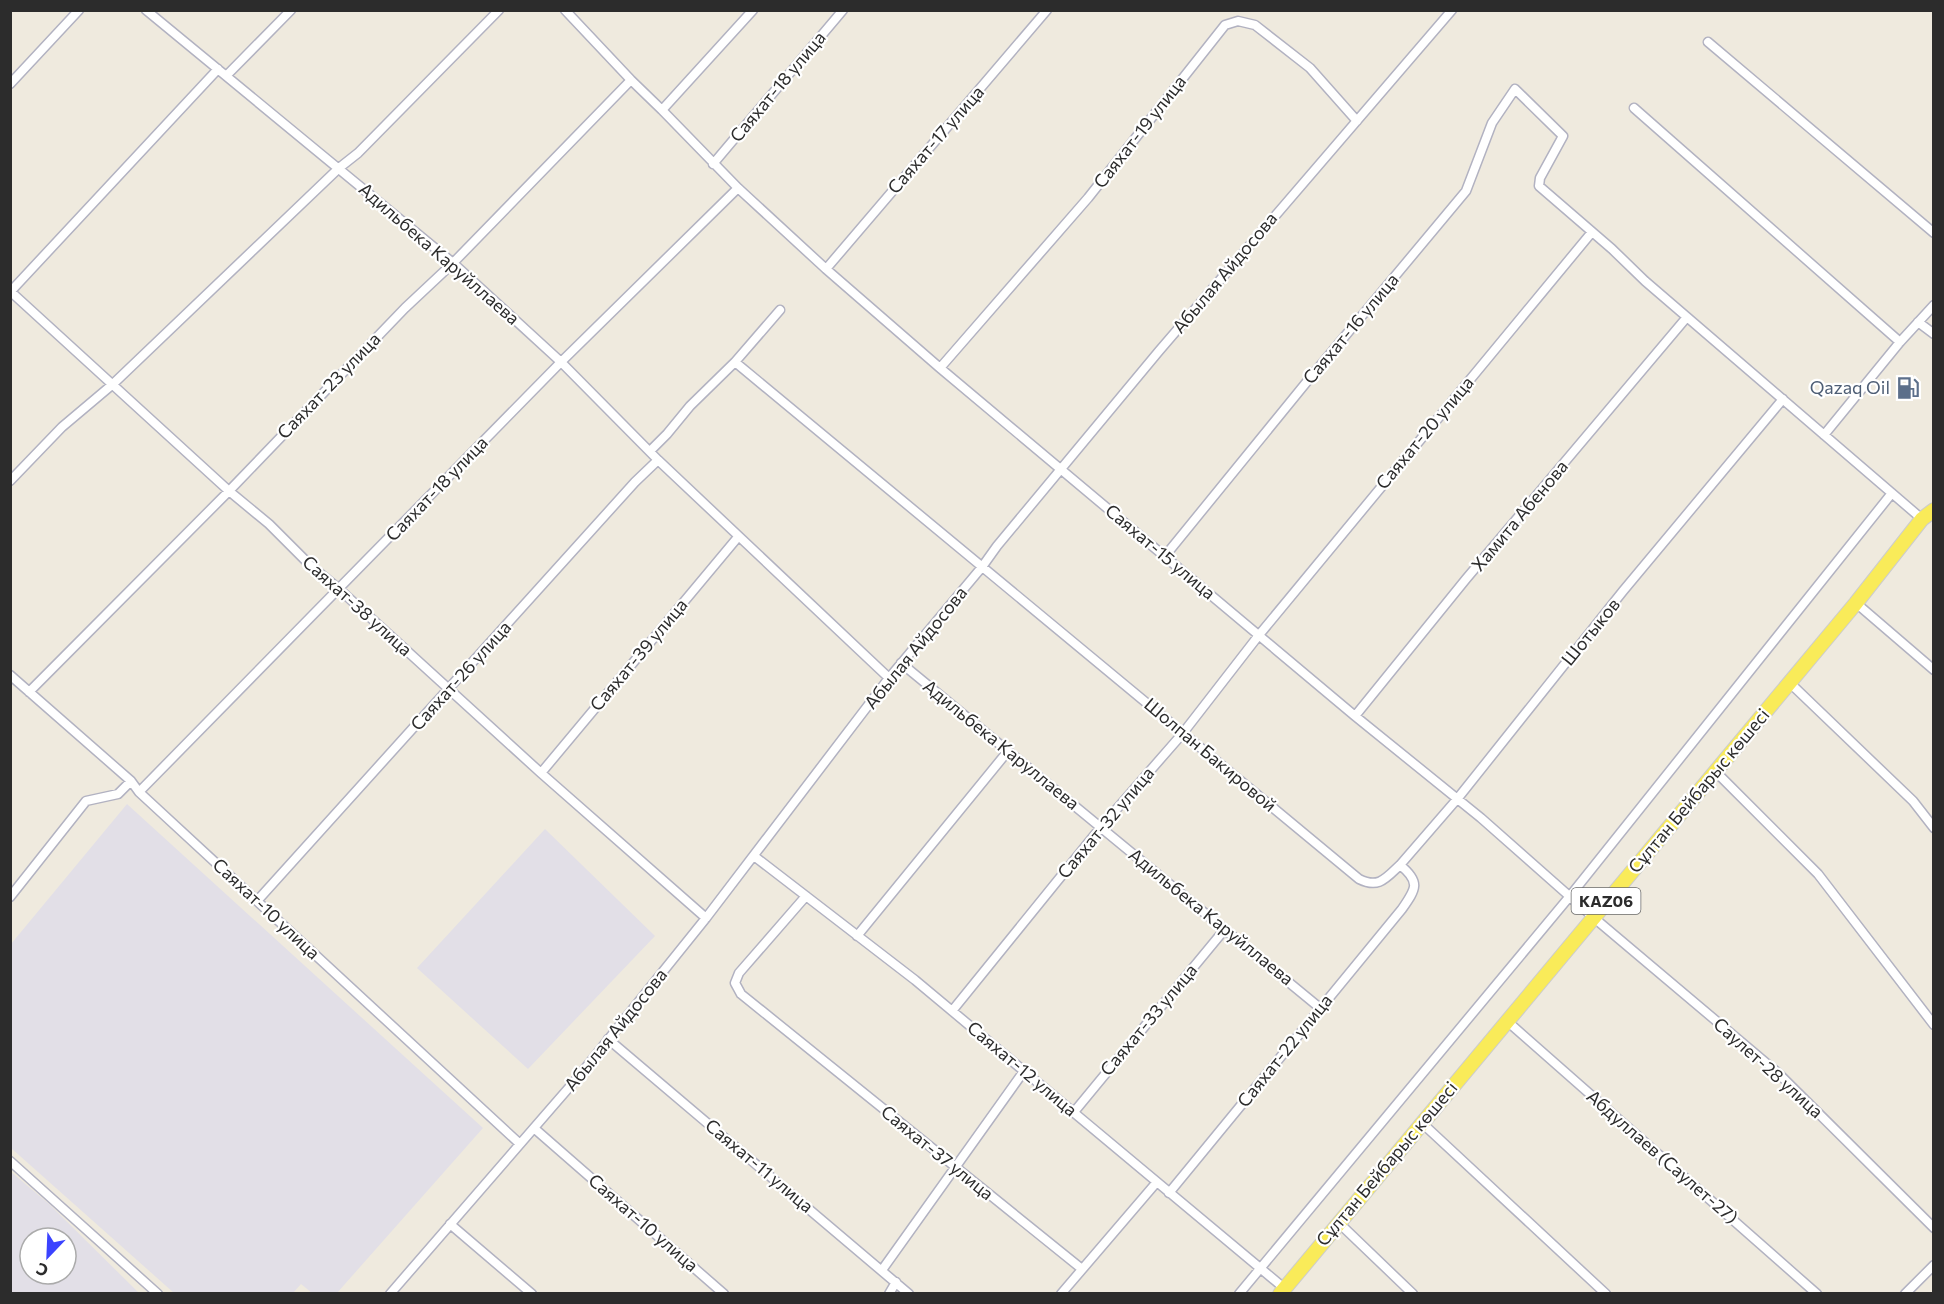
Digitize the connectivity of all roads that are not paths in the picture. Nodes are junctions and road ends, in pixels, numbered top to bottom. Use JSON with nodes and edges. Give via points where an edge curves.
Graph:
{"nodes":[{"id":1,"x":79,"y":10,"type":"edge"},
{"id":2,"x":146,"y":10,"type":"edge"},
{"id":3,"x":291,"y":10,"type":"edge"},
{"id":4,"x":499,"y":10,"type":"edge"},
{"id":5,"x":565,"y":10,"type":"edge"},
{"id":6,"x":753,"y":10,"type":"edge"},
{"id":7,"x":843,"y":10,"type":"edge"},
{"id":8,"x":1047,"y":10,"type":"edge"},
{"id":9,"x":1452,"y":10,"type":"edge"},
{"id":10,"x":1708,"y":42,"type":"dead end"},
{"id":11,"x":218,"y":69,"type":"junction"},
{"id":12,"x":226,"y":75,"type":"junction"},
{"id":13,"x":631,"y":81,"type":"junction"},
{"id":14,"x":10,"y":84,"type":"edge"},
{"id":15,"x":1634,"y":108,"type":"dead end"},
{"id":16,"x":662,"y":110,"type":"junction"},
{"id":17,"x":1357,"y":121,"type":"junction"},
{"id":18,"x":713,"y":164,"type":"junction"},
{"id":19,"x":339,"y":168,"type":"junction"},
{"id":20,"x":738,"y":188,"type":"junction"},
{"id":21,"x":1592,"y":232,"type":"junction"},
{"id":22,"x":1934,"y":233,"type":"edge"},
{"id":23,"x":453,"y":263,"type":"junction"},
{"id":24,"x":826,"y":269,"type":"junction"},
{"id":25,"x":11,"y":291,"type":"edge"},
{"id":26,"x":1934,"y":305,"type":"edge"},
{"id":27,"x":780,"y":310,"type":"dead end"},
{"id":28,"x":1688,"y":317,"type":"junction"},
{"id":29,"x":1918,"y":322,"type":"junction"},
{"id":30,"x":1934,"y":334,"type":"edge"},
{"id":31,"x":1900,"y":342,"type":"junction"},
{"id":32,"x":561,"y":362,"type":"junction"},
{"id":33,"x":735,"y":362,"type":"junction"},
{"id":34,"x":940,"y":368,"type":"junction"},
{"id":35,"x":113,"y":384,"type":"junction"},
{"id":36,"x":1783,"y":399,"type":"junction"},
{"id":37,"x":1824,"y":435,"type":"junction"},
{"id":38,"x":650,"y":451,"type":"junction"},
{"id":39,"x":658,"y":460,"type":"junction"},
{"id":40,"x":1061,"y":469,"type":"junction"},
{"id":41,"x":10,"y":481,"type":"edge"},
{"id":42,"x":229,"y":491,"type":"junction"},
{"id":43,"x":1892,"y":493,"type":"junction"},
{"id":44,"x":1934,"y":510,"type":"edge"},
{"id":45,"x":1923,"y":519,"type":"junction"},
{"id":46,"x":738,"y":537,"type":"junction"},
{"id":47,"x":1165,"y":556,"type":"junction"},
{"id":48,"x":982,"y":567,"type":"junction"},
{"id":49,"x":339,"y":589,"type":"junction"},
{"id":50,"x":1856,"y":603,"type":"junction"},
{"id":51,"x":1259,"y":634,"type":"junction"},
{"id":52,"x":901,"y":663,"type":"junction"},
{"id":53,"x":1934,"y":669,"type":"edge"},
{"id":54,"x":10,"y":675,"type":"edge"},
{"id":55,"x":889,"y":678,"type":"junction"},
{"id":56,"x":1790,"y":682,"type":"junction"},
{"id":57,"x":449,"y":690,"type":"junction"},
{"id":58,"x":29,"y":692,"type":"junction"},
{"id":59,"x":1354,"y":716,"type":"junction"},
{"id":60,"x":1183,"y":733,"type":"junction"},
{"id":61,"x":1008,"y":751,"type":"junction"},
{"id":62,"x":1715,"y":771,"type":"junction"},
{"id":63,"x":541,"y":773,"type":"junction"},
{"id":64,"x":131,"y":781,"type":"junction"},
{"id":65,"x":139,"y":792,"type":"junction"},
{"id":66,"x":1458,"y":798,"type":"junction"},
{"id":67,"x":1101,"y":827,"type":"junction"},
{"id":68,"x":1934,"y":828,"type":"edge"},
{"id":69,"x":754,"y":856,"type":"junction"},
{"id":70,"x":1400,"y":865,"type":"junction"},
{"id":71,"x":806,"y":896,"type":"junction"},
{"id":72,"x":1570,"y":896,"type":"junction"},
{"id":73,"x":10,"y":897,"type":"edge"},
{"id":74,"x":257,"y":901,"type":"junction"},
{"id":75,"x":1593,"y":917,"type":"junction"},
{"id":76,"x":706,"y":918,"type":"junction"},
{"id":77,"x":1225,"y":929,"type":"junction"},
{"id":78,"x":857,"y":936,"type":"junction"},
{"id":79,"x":1320,"y":1008,"type":"junction"},
{"id":80,"x":952,"y":1011,"type":"junction"},
{"id":81,"x":1507,"y":1021,"type":"junction"},
{"id":82,"x":1934,"y":1025,"type":"edge"},
{"id":83,"x":608,"y":1039,"type":"junction"},
{"id":84,"x":1024,"y":1071,"type":"junction"},
{"id":85,"x":1074,"y":1112,"type":"junction"},
{"id":86,"x":1422,"y":1123,"type":"junction"},
{"id":87,"x":535,"y":1129,"type":"junction"},
{"id":88,"x":520,"y":1144,"type":"junction"},
{"id":89,"x":10,"y":1161,"type":"edge"},
{"id":90,"x":955,"y":1168,"type":"junction"},
{"id":91,"x":1156,"y":1183,"type":"junction"},
{"id":92,"x":1169,"y":1193,"type":"junction"},
{"id":93,"x":1339,"y":1222,"type":"junction"},
{"id":94,"x":450,"y":1224,"type":"junction"},
{"id":95,"x":1934,"y":1228,"type":"edge"},
{"id":96,"x":1934,"y":1265,"type":"edge"},
{"id":97,"x":1260,"y":1268,"type":"junction"},
{"id":98,"x":1082,"y":1269,"type":"junction"},
{"id":99,"x":882,"y":1270,"type":"junction"},
{"id":100,"x":896,"y":1282,"type":"junction"},
{"id":101,"x":1282,"y":1291,"type":"edge"},
{"id":102,"x":158,"y":1293,"type":"edge"},
{"id":103,"x":390,"y":1293,"type":"edge"},
{"id":104,"x":532,"y":1293,"type":"edge"},
{"id":105,"x":724,"y":1293,"type":"edge"},
{"id":106,"x":889,"y":1293,"type":"edge"},
{"id":107,"x":909,"y":1293,"type":"edge"},
{"id":108,"x":1061,"y":1293,"type":"edge"},
{"id":109,"x":1239,"y":1293,"type":"edge"},
{"id":110,"x":1413,"y":1293,"type":"edge"},
{"id":111,"x":1606,"y":1293,"type":"edge"},
{"id":112,"x":1817,"y":1293,"type":"edge"},
{"id":113,"x":1905,"y":1293,"type":"edge"}],
"edges":[{"from":1,"to":14,"type":"street"},
{"from":2,"to":11,"type":"street","name":"Адильбека Каруйллаева"},
{"from":3,"to":12,"type":"street"},
{"from":4,"to":19,"type":"street"},
{"from":5,"to":13,"type":"street","name":"Саяхат-15 улица"},
{"from":6,"to":16,"type":"street"},
{"from":7,"to":18,"type":"street","name":"Саяхат-18 улица"},
{"from":8,"to":24,"type":"street","name":"Саяхат-17 улица"},
{"from":9,"to":17,"type":"street","name":"Абылая Айдосова"},
{"from":10,"to":22,"type":"street"},
{"from":11,"to":12,"type":"street","name":"Адильбека Каруйллаева"},
{"from":11,"to":25,"type":"street"},
{"from":12,"to":19,"type":"street","name":"Адильбека Каруйллаева"},
{"from":13,"to":16,"type":"street","name":"Саяхат-15 улица"},
{"from":13,"to":23,"type":"street","name":"Саяхат-23 улица"},
{"from":15,"to":31,"type":"street"},
{"from":16,"to":18,"type":"street","name":"Саяхат-15 улица"},
{"from":17,"to":34,"type":"street","name":"Саяхат-19 улица","via":[[1311,68],[1255,25],[1238,21],[1225,25],[1088,198]]},
{"from":17,"to":40,"type":"street","name":"Абылая Айдосова"},
{"from":18,"to":20,"type":"street","name":"Саяхат-15 улица"},
{"from":19,"to":23,"type":"street","name":"Адильбека Каруйллаева"},
{"from":19,"to":35,"type":"street"},
{"from":20,"to":24,"type":"street","name":"Саяхат-15 улица"},
{"from":20,"to":32,"type":"street","name":"Саяхат-18 улица"},
{"from":21,"to":28,"type":"street"},
{"from":21,"to":47,"type":"street","name":"Саяхат-16 улица","via":[[1539,186],[1563,136],[1515,89],[1492,123],[1466,191]]},
{"from":21,"to":51,"type":"street","name":"Саяхат-20 улица"},
{"from":23,"to":32,"type":"street","name":"Адильбека Каруйллаева"},
{"from":23,"to":42,"type":"street","name":"Саяхат-23 улица"},
{"from":24,"to":34,"type":"street","name":"Саяхат-15 улица"},
{"from":25,"to":35,"type":"street","name":"Саяхат-38 улица"},
{"from":26,"to":29,"type":"street"},
{"from":27,"to":33,"type":"street"},
{"from":28,"to":36,"type":"street"},
{"from":28,"to":59,"type":"street","name":"Хамита Абенова"},
{"from":29,"to":30,"type":"street"},
{"from":29,"to":31,"type":"street"},
{"from":31,"to":37,"type":"street"},
{"from":32,"to":38,"type":"street","name":"Адильбека Каруйллаева"},
{"from":32,"to":49,"type":"street","name":"Саяхат-18 улица"},
{"from":33,"to":38,"type":"street"},
{"from":33,"to":48,"type":"street","name":"Шолпан Бакировой"},
{"from":34,"to":40,"type":"street","name":"Саяхат-15 улица"},
{"from":35,"to":41,"type":"street","via":[[62,427]]},
{"from":35,"to":42,"type":"street","name":"Саяхат-38 улица"},
{"from":36,"to":37,"type":"street"},
{"from":36,"to":66,"type":"street","name":"Шотыков"},
{"from":37,"to":43,"type":"street"},
{"from":38,"to":39,"type":"street"},
{"from":39,"to":46,"type":"street"},
{"from":39,"to":57,"type":"street","name":"Саяхат-26 улица"},
{"from":40,"to":47,"type":"street","name":"Саяхат-15 улица"},
{"from":40,"to":48,"type":"street","name":"Абылая Айдосова"},
{"from":42,"to":49,"type":"street","name":"Саяхат-38 улица"},
{"from":42,"to":58,"type":"street","name":"Саяхат-23 улица"},
{"from":43,"to":45,"type":"street"},
{"from":43,"to":72,"type":"street"},
{"from":44,"to":45,"type":"main road","name":"Сұлтан Бейбарыс көшесі","number":"KAZ06"},
{"from":45,"to":50,"type":"main road","name":"Сұлтан Бейбарыс көшесі","number":"KAZ06"},
{"from":46,"to":55,"type":"street"},
{"from":46,"to":63,"type":"street","name":"Саяхат-39 улица"},
{"from":47,"to":51,"type":"street","name":"Саяхат-15 улица"},
{"from":48,"to":52,"type":"street","name":"Абылая Айдосова"},
{"from":48,"to":60,"type":"street","name":"Шолпан Бакировой"},
{"from":49,"to":57,"type":"street","name":"Саяхат-38 улица"},
{"from":49,"to":65,"type":"street","name":"Саяхат-18 улица"},
{"from":50,"to":53,"type":"street"},
{"from":50,"to":56,"type":"main road","name":"Сұлтан Бейбарыс көшесі","number":"KAZ06"},
{"from":51,"to":59,"type":"street","name":"Саяхат-15 улица"},
{"from":51,"to":60,"type":"street","name":"Саяхат-32 улица"},
{"from":52,"to":55,"type":"street","name":"Абылая Айдосова"},
{"from":52,"to":61,"type":"street","name":"Адильбека Каруллаева"},
{"from":54,"to":58,"type":"street","name":"Саяхат-10 улица"},
{"from":55,"to":69,"type":"street","name":"Абылая Айдосова"},
{"from":56,"to":62,"type":"main road","name":"Сұлтан Бейбарыс көшесі","number":"KAZ06"},
{"from":56,"to":68,"type":"street","via":[[1913,801]]},
{"from":57,"to":63,"type":"street","name":"Саяхат-38 улица"},
{"from":57,"to":74,"type":"street","name":"Саяхат-26 улица"},
{"from":58,"to":64,"type":"street","name":"Саяхат-10 улица"},
{"from":59,"to":66,"type":"street","name":"Саяхат-15 улица"},
{"from":60,"to":67,"type":"street","name":"Саяхат-32 улица"},
{"from":60,"to":70,"type":"street","name":"Шолпан Бакировой","via":[[1359,879],[1376,883]]},
{"from":61,"to":67,"type":"street","name":"Адильбека Каруллаева"},
{"from":61,"to":78,"type":"street"},
{"from":62,"to":75,"type":"main road","name":"Сұлтан Бейбарыс көшесі","number":"KAZ06"},
{"from":62,"to":82,"type":"street","via":[[1818,874]]},
{"from":63,"to":76,"type":"street","name":"Саяхат-38 улица"},
{"from":64,"to":65,"type":"street","name":"Саяхат-10 улица"},
{"from":64,"to":73,"type":"street","via":[[118,794],[86,801]]},
{"from":65,"to":74,"type":"street","name":"Саяхат-10 улица"},
{"from":66,"to":70,"type":"street","name":"Шотыков"},
{"from":66,"to":72,"type":"street","name":"Саулет-28 улица"},
{"from":67,"to":77,"type":"street","name":"Адильбека Каруйллаева"},
{"from":67,"to":80,"type":"street","name":"Саяхат-32 улица"},
{"from":69,"to":71,"type":"street","name":"Саяхат-12 улица"},
{"from":69,"to":76,"type":"street","name":"Абылая Айдосова"},
{"from":70,"to":79,"type":"street","name":"Саяхат-22 улица","via":[[1410,873],[1415,884],[1413,893]]},
{"from":71,"to":78,"type":"street","name":"Саяхат-12 улица"},
{"from":71,"to":90,"type":"street","name":"Саяхат-37 улица","via":[[739,974],[735,983],[741,994]]},
{"from":72,"to":75,"type":"street","name":"Саулет-28 улица"},
{"from":72,"to":97,"type":"street"},
{"from":74,"to":88,"type":"street","name":"Саяхат-10 улица"},
{"from":75,"to":81,"type":"main road","name":"Сұлтан Бейбарыс көшесі","number":"KAZ06"},
{"from":75,"to":95,"type":"street","name":"Саулет-28 улица","via":[[1778,1073]]},
{"from":76,"to":83,"type":"street","name":"Абылая Айдосова"},
{"from":77,"to":79,"type":"street","name":"Адильбека Каруйллаева"},
{"from":77,"to":85,"type":"street","name":"Саяхат-33 улица"},
{"from":78,"to":80,"type":"street","name":"Саяхат-12 улица"},
{"from":79,"to":92,"type":"street","name":"Саяхат-22 улица"},
{"from":80,"to":84,"type":"street","name":"Саяхат-12 улица"},
{"from":81,"to":86,"type":"main road","name":"Сұлтан Бейбарыс көшесі","number":"KAZ06"},
{"from":81,"to":112,"type":"street","name":"Абдуллаев (Саулет-27)"},
{"from":83,"to":87,"type":"street","name":"Абылая Айдосова"},
{"from":83,"to":99,"type":"street","name":"Саяхат-11 улица"},
{"from":84,"to":85,"type":"street","name":"Саяхат-12 улица"},
{"from":84,"to":90,"type":"street"},
{"from":85,"to":91,"type":"street","name":"Саяхат-12 улица"},
{"from":86,"to":93,"type":"main road","name":"Сұлтан Бейбарыс көшесі","number":"KAZ06"},
{"from":86,"to":111,"type":"street"},
{"from":87,"to":88,"type":"street","name":"Абылая Айдосова"},
{"from":87,"to":105,"type":"street","name":"Саяхат-10 улица"},
{"from":88,"to":94,"type":"street","name":"Абылая Айдосова"},
{"from":89,"to":102,"type":"street"},
{"from":90,"to":98,"type":"street","name":"Саяхат-37 улица"},
{"from":90,"to":99,"type":"street"},
{"from":91,"to":92,"type":"street","name":"Саяхат-12 улица"},
{"from":91,"to":98,"type":"street"},
{"from":92,"to":97,"type":"street","name":"Саяхат-12 улица"},
{"from":93,"to":101,"type":"main road","name":"Сұлтан Бейбарыс көшесі","number":"KAZ06"},
{"from":93,"to":110,"type":"street"},
{"from":94,"to":103,"type":"street","name":"Абылая Айдосова"},
{"from":94,"to":104,"type":"street"},
{"from":96,"to":113,"type":"street"},
{"from":97,"to":101,"type":"street","name":"Саяхат-12 улица"},
{"from":97,"to":109,"type":"street"},
{"from":98,"to":108,"type":"street"},
{"from":99,"to":100,"type":"street","name":"Саяхат-11 улица"},
{"from":100,"to":106,"type":"street"},
{"from":100,"to":107,"type":"street","name":"Саяхат-11 улица"}]}
